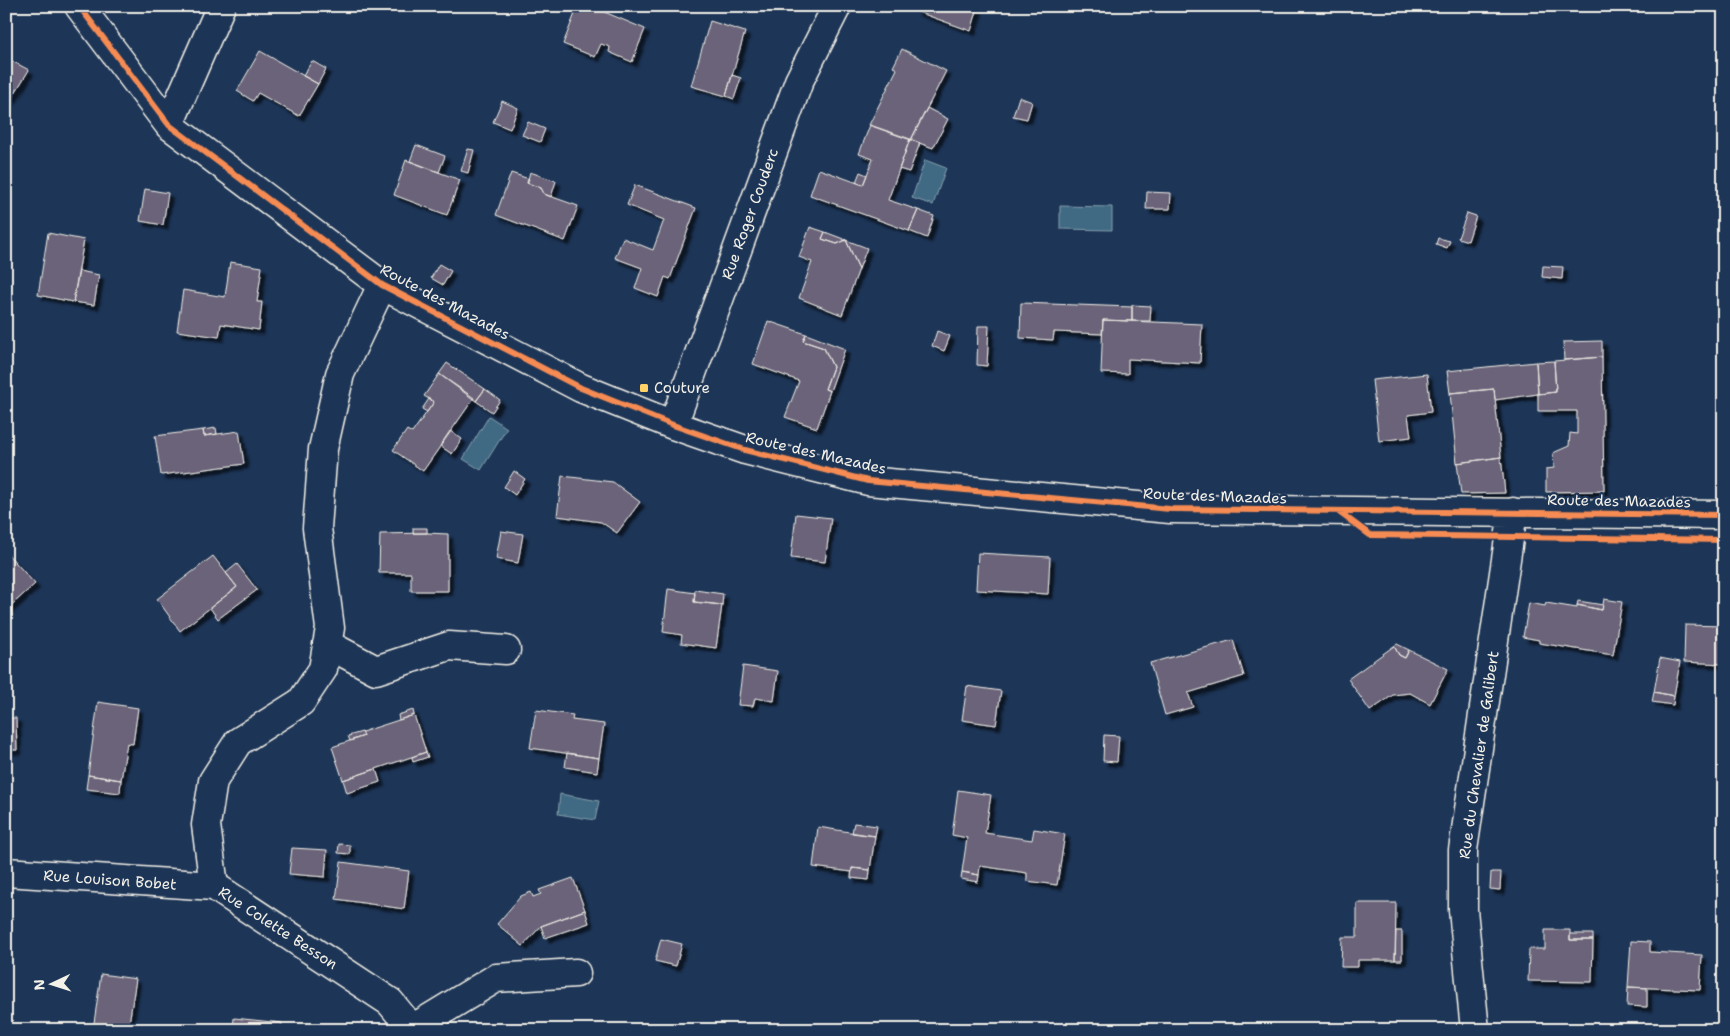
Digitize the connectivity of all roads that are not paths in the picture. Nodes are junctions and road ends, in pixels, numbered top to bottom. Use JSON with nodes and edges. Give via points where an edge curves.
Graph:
{"nodes":[{"id":1,"x":79,"y":6,"type":"edge"},
{"id":2,"x":221,"y":6,"type":"edge"},
{"id":3,"x":837,"y":6,"type":"edge"},
{"id":4,"x":169,"y":125,"type":"junction"},
{"id":5,"x":382,"y":285,"type":"junction"},
{"id":6,"x":673,"y":425,"type":"junction"},
{"id":7,"x":1513,"y":512,"type":"junction"},
{"id":8,"x":1724,"y":515,"type":"edge"},
{"id":9,"x":327,"y":644,"type":"junction"},
{"id":10,"x":506,"y":650,"type":"dead end"},
{"id":11,"x":6,"y":872,"type":"edge"},
{"id":12,"x":214,"y":886,"type":"junction"},
{"id":13,"x":576,"y":973,"type":"dead end"},
{"id":14,"x":412,"y":1030,"type":"edge"},
{"id":15,"x":1474,"y":1030,"type":"edge"}],
"edges":[{"from":1,"to":4,"type":"street","name":"Route des Mazades"},
{"from":2,"to":4,"type":"street"},
{"from":3,"to":6,"type":"street","name":"Rue Roger Couderc","via":[[799,81]]},
{"from":4,"to":5,"type":"street","name":"Route des Mazades"},
{"from":5,"to":6,"type":"street","name":"Route des Mazades","via":[[581,388]]},
{"from":5,"to":9,"type":"street","name":"Rue Colette Besson","via":[[340,374],[323,449],[318,528],[330,628]]},
{"from":6,"to":7,"type":"street","name":"Route des Mazades","via":[[744,450],[868,481],[1170,509]]},
{"from":7,"to":8,"type":"street","name":"Route des Mazades"},
{"from":7,"to":15,"type":"street","name":"Rue du Chevalier de Galibert","via":[[1463,850],[1463,910]]},
{"from":9,"to":10,"type":"street","via":[[376,670],[449,646]]},
{"from":9,"to":12,"type":"street","name":"Rue Colette Besson","via":[[323,669],[301,702],[238,742],[213,781],[206,825]]},
{"from":11,"to":12,"type":"street","name":"Rue Louison Bobet"},
{"from":12,"to":14,"type":"street","name":"Rue Colette Besson","via":[[390,1002]]},
{"from":13,"to":14,"type":"street","via":[[496,978]]}]}
